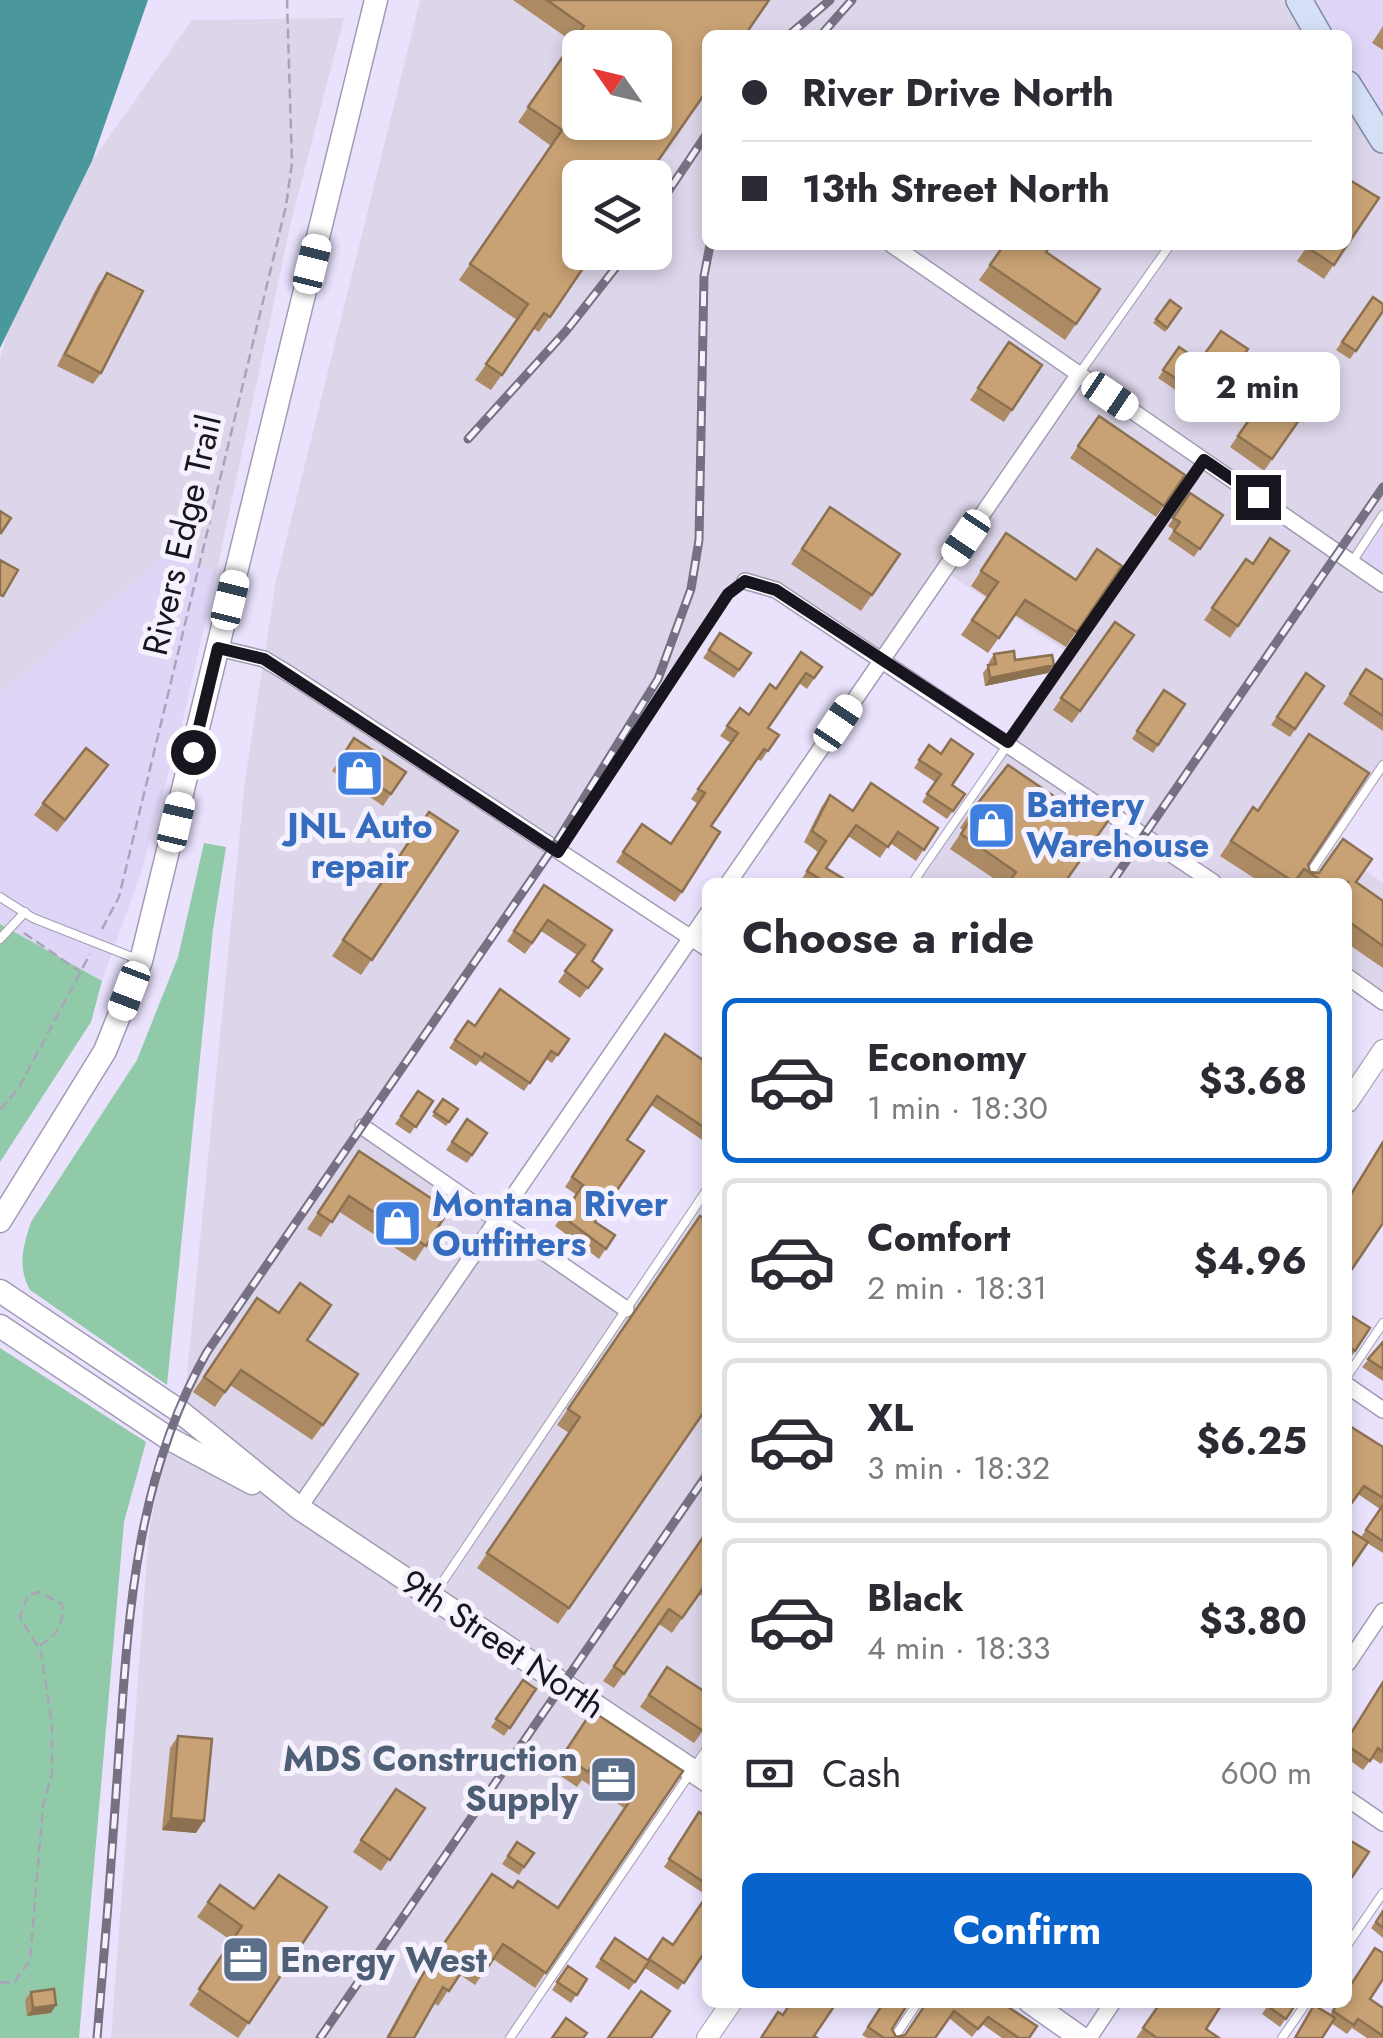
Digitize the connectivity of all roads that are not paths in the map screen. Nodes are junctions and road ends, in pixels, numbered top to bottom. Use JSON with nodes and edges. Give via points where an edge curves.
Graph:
{"nodes":[{"id":1,"x":376,"y":0,"type":"edge"},
{"id":2,"x":1305,"y":2,"type":"edge"},
{"id":3,"x":1317,"y":30,"type":"edge"},
{"id":4,"x":1352,"y":90,"type":"edge"},
{"id":5,"x":1383,"y":140,"type":"edge"},
{"id":6,"x":899,"y":250,"type":"edge"},
{"id":7,"x":1166,"y":250,"type":"edge"},
{"id":8,"x":1079,"y":374,"type":"junction"},
{"id":9,"x":1204,"y":460,"type":"junction"},
{"id":10,"x":1383,"y":516,"type":"edge"},
{"id":11,"x":1352,"y":562,"type":"junction"},
{"id":12,"x":745,"y":581,"type":"joint"},
{"id":13,"x":1383,"y":584,"type":"edge"},
{"id":14,"x":218,"y":648,"type":"junction"},
{"id":15,"x":882,"y":659,"type":"junction"},
{"id":16,"x":1008,"y":742,"type":"junction"},
{"id":17,"x":1383,"y":765,"type":"edge"},
{"id":18,"x":558,"y":852,"type":"junction"},
{"id":19,"x":732,"y":878,"type":"edge"},
{"id":20,"x":916,"y":878,"type":"edge"},
{"id":21,"x":1207,"y":878,"type":"edge"},
{"id":22,"x":1307,"y":878,"type":"edge"},
{"id":23,"x":0,"y":897,"type":"edge"},
{"id":24,"x":24,"y":912,"type":"junction"},
{"id":25,"x":702,"y":922,"type":"edge"},
{"id":26,"x":691,"y":938,"type":"junction"},
{"id":27,"x":0,"y":939,"type":"edge"},
{"id":28,"x":702,"y":945,"type":"edge"},
{"id":29,"x":141,"y":961,"type":"junction"},
{"id":30,"x":1352,"y":980,"type":"edge"},
{"id":31,"x":1383,"y":1002,"type":"edge"},
{"id":32,"x":1383,"y":1050,"type":"edge"},
{"id":33,"x":1352,"y":1096,"type":"edge"},
{"id":34,"x":363,"y":1127,"type":"dead end"},
{"id":35,"x":702,"y":1197,"type":"edge"},
{"id":36,"x":495,"y":1220,"type":"junction"},
{"id":37,"x":0,"y":1221,"type":"edge"},
{"id":38,"x":0,"y":1291,"type":"edge"},
{"id":39,"x":626,"y":1309,"type":"junction"},
{"id":40,"x":1383,"y":1323,"type":"edge"},
{"id":41,"x":0,"y":1326,"type":"edge"},
{"id":42,"x":1352,"y":1369,"type":"edge"},
{"id":43,"x":1352,"y":1389,"type":"edge"},
{"id":44,"x":1383,"y":1410,"type":"edge"},
{"id":45,"x":299,"y":1508,"type":"junction"},
{"id":46,"x":432,"y":1597,"type":"junction"},
{"id":47,"x":1383,"y":1611,"type":"edge"},
{"id":48,"x":1352,"y":1657,"type":"edge"},
{"id":49,"x":700,"y":1776,"type":"edge"},
{"id":50,"x":1352,"y":1802,"type":"edge"},
{"id":51,"x":1383,"y":1823,"type":"edge"},
{"id":52,"x":1383,"y":1893,"type":"edge"},
{"id":53,"x":1352,"y":1938,"type":"edge"},
{"id":54,"x":728,"y":2008,"type":"edge"},
{"id":55,"x":914,"y":2008,"type":"edge"},
{"id":56,"x":1039,"y":2008,"type":"edge"},
{"id":57,"x":1108,"y":2008,"type":"edge"},
{"id":58,"x":1303,"y":2008,"type":"edge"},
{"id":59,"x":510,"y":2038,"type":"edge"},
{"id":60,"x":707,"y":2038,"type":"edge"},
{"id":61,"x":894,"y":2038,"type":"edge"},
{"id":62,"x":1085,"y":2038,"type":"edge"},
{"id":63,"x":1282,"y":2038,"type":"edge"}],
"edges":[{"from":1,"to":14,"type":"main road"},
{"from":2,"to":3,"type":"main road"},
{"from":4,"to":5,"type":"main road"},
{"from":6,"to":8,"type":"street"},
{"from":7,"to":8,"type":"lane"},
{"from":8,"to":9,"type":"street"},
{"from":8,"to":15,"type":"street"},
{"from":9,"to":11,"type":"street"},
{"from":9,"to":16,"type":"lane"},
{"from":10,"to":11,"type":"lane"},
{"from":11,"to":13,"type":"street"},
{"from":12,"to":15,"type":"street","via":[[776,590]]},
{"from":12,"to":18,"type":"lane","via":[[728,594]]},
{"from":14,"to":18,"type":"street","via":[[264,659]]},
{"from":14,"to":29,"type":"main road"},
{"from":15,"to":16,"type":"street"},
{"from":15,"to":19,"type":"street"},
{"from":16,"to":20,"type":"lane"},
{"from":16,"to":21,"type":"street"},
{"from":17,"to":22,"type":"lane"},
{"from":18,"to":26,"type":"street"},
{"from":23,"to":24,"type":"lane"},
{"from":24,"to":27,"type":"lane"},
{"from":24,"to":29,"type":"lane"},
{"from":25,"to":26,"type":"street"},
{"from":26,"to":28,"type":"street"},
{"from":26,"to":36,"type":"street"},
{"from":29,"to":37,"type":"main road","via":[[106,1051]]},
{"from":30,"to":31,"type":"street"},
{"from":32,"to":33,"type":"street"},
{"from":34,"to":36,"type":"street"},
{"from":35,"to":39,"type":"lane"},
{"from":36,"to":39,"type":"street"},
{"from":36,"to":45,"type":"street"},
{"from":38,"to":45,"type":"main road","name":"9th Street North","via":[[178,1410]]},
{"from":39,"to":46,"type":"lane"},
{"from":40,"to":42,"type":"lane"},
{"from":41,"to":45,"type":"main road","name":"9th Street North","via":[[168,1438]]},
{"from":43,"to":44,"type":"street"},
{"from":45,"to":46,"type":"main road","name":"9th Street North"},
{"from":46,"to":49,"type":"main road","name":"9th Street North"},
{"from":47,"to":48,"type":"street"},
{"from":49,"to":59,"type":"lane"},
{"from":50,"to":51,"type":"street"},
{"from":52,"to":53,"type":"lane"},
{"from":54,"to":60,"type":"street"},
{"from":55,"to":61,"type":"lane"},
{"from":56,"to":62,"type":"main road"},
{"from":57,"to":62,"type":"street"},
{"from":58,"to":63,"type":"lane"}]}
